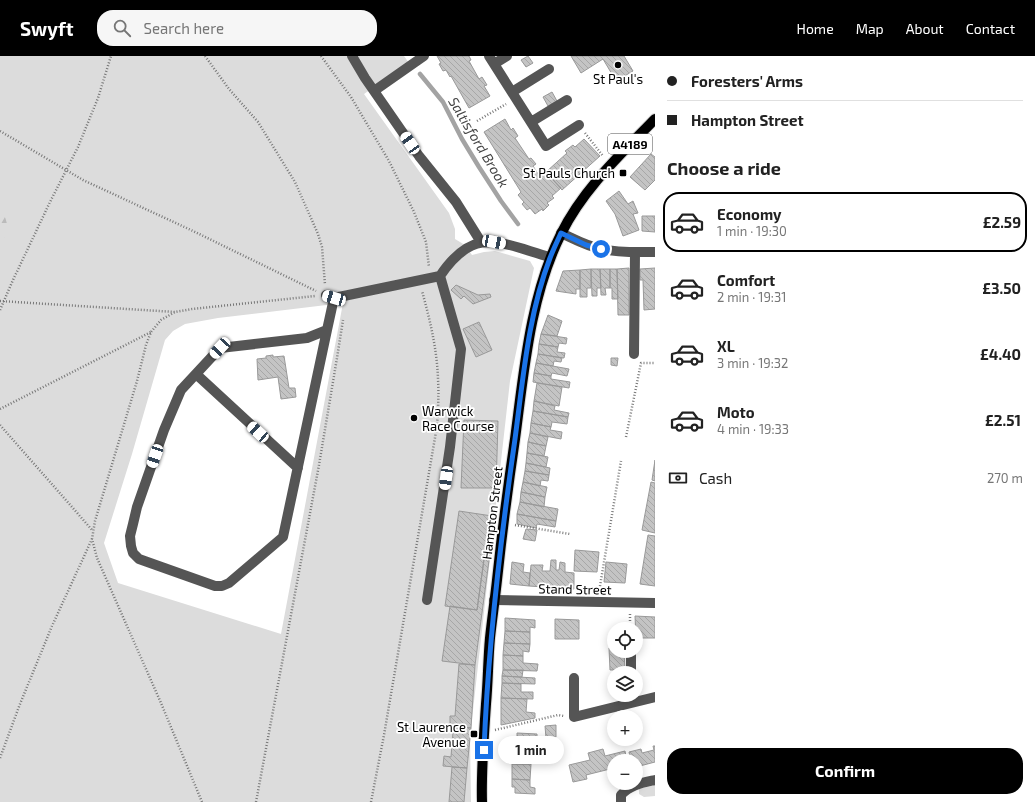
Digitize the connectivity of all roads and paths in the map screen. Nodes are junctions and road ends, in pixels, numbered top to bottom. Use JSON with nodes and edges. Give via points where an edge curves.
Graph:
{"nodes":[{"id":1,"x":111,"y":56,"type":"edge"},
{"id":2,"x":205,"y":56,"type":"edge"},
{"id":3,"x":320,"y":56,"type":"edge"},
{"id":4,"x":352,"y":56,"type":"edge"},
{"id":5,"x":424,"y":56,"type":"edge"},
{"id":6,"x":507,"y":56,"type":"edge"},
{"id":7,"x":491,"y":60,"type":"edge"},
{"id":8,"x":549,"y":69,"type":"dead end"},
{"id":9,"x":374,"y":91,"type":"junction"},
{"id":10,"x":514,"y":95,"type":"junction"},
{"id":11,"x":567,"y":100,"type":"dead end"},
{"id":12,"x":655,"y":119,"type":"edge"},
{"id":13,"x":477,"y":121,"type":"dead end"},
{"id":14,"x":531,"y":122,"type":"junction"},
{"id":15,"x":579,"y":125,"type":"joint"},
{"id":16,"x":0,"y":130,"type":"edge"},
{"id":17,"x":604,"y":158,"type":"dead end"},
{"id":18,"x":66,"y":170,"type":"junction"},
{"id":19,"x":561,"y":233,"type":"junction"},
{"id":20,"x":481,"y":242,"type":"junction"},
{"id":21,"x":635,"y":252,"type":"junction"},
{"id":22,"x":655,"y":252,"type":"edge"},
{"id":23,"x":550,"y":257,"type":"junction"},
{"id":24,"x":435,"y":277,"type":"junction"},
{"id":25,"x":419,"y":280,"type":"junction"},
{"id":26,"x":330,"y":297,"type":"junction"},
{"id":27,"x":0,"y":301,"type":"edge"},
{"id":28,"x":4,"y":301,"type":"junction"},
{"id":29,"x":0,"y":310,"type":"edge"},
{"id":30,"x":175,"y":312,"type":"junction"},
{"id":31,"x":343,"y":319,"type":"dead end"},
{"id":32,"x":327,"y":330,"type":"junction"},
{"id":33,"x":634,"y":354,"type":"dead end"},
{"id":34,"x":655,"y":363,"type":"edge"},
{"id":35,"x":196,"y":374,"type":"junction"},
{"id":36,"x":0,"y":409,"type":"edge"},
{"id":37,"x":0,"y":425,"type":"edge"},
{"id":38,"x":626,"y":438,"type":"dead end"},
{"id":39,"x":621,"y":461,"type":"dead end"},
{"id":40,"x":298,"y":468,"type":"junction"},
{"id":41,"x":503,"y":523,"type":"junction"},
{"id":42,"x":93,"y":531,"type":"dead end"},
{"id":43,"x":570,"y":534,"type":"dead end"},
{"id":44,"x":92,"y":539,"type":"dead end"},
{"id":45,"x":428,"y":600,"type":"dead end"},
{"id":46,"x":494,"y":600,"type":"junction"},
{"id":47,"x":597,"y":602,"type":"junction"},
{"id":48,"x":655,"y":603,"type":"edge"},
{"id":49,"x":574,"y":678,"type":"dead end"},
{"id":50,"x":655,"y":697,"type":"edge"},
{"id":51,"x":643,"y":698,"type":"edge"},
{"id":52,"x":622,"y":702,"type":"edge"},
{"id":53,"x":574,"y":717,"type":"junction"},
{"id":54,"x":484,"y":733,"type":"junction"},
{"id":55,"x":0,"y":758,"type":"edge"},
{"id":56,"x":655,"y":780,"type":"edge"},
{"id":57,"x":256,"y":802,"type":"edge"},
{"id":58,"x":371,"y":802,"type":"edge"},
{"id":59,"x":482,"y":802,"type":"edge"},
{"id":60,"x":620,"y":802,"type":"edge"}],
"edges":[{"from":1,"to":18,"type":"path","via":[[98,98]]},
{"from":2,"to":26,"type":"path","via":[[258,122],[295,182],[322,247]]},
{"from":3,"to":24,"type":"path","via":[[351,97],[389,161],[426,242]]},
{"from":4,"to":9,"type":"street"},
{"from":5,"to":9,"type":"street"},
{"from":6,"to":7,"type":"street"},
{"from":7,"to":10,"type":"street"},
{"from":8,"to":10,"type":"street"},
{"from":9,"to":20,"type":"street","via":[[419,156],[456,202]]},
{"from":10,"to":13,"type":"path"},
{"from":10,"to":14,"type":"street"},
{"from":11,"to":14,"type":"street"},
{"from":12,"to":19,"type":"main road","number":"A4189","via":[[582,198]]},
{"from":14,"to":15,"type":"street","via":[[546,146]]},
{"from":15,"to":17,"type":"path"},
{"from":16,"to":18,"type":"path"},
{"from":18,"to":26,"type":"path"},
{"from":18,"to":28,"type":"path"},
{"from":19,"to":21,"type":"street","via":[[601,249]]},
{"from":19,"to":23,"type":"main road","name":"Hampton Street","number":"A4189"},
{"from":20,"to":23,"type":"street","via":[[494,242]]},
{"from":20,"to":24,"type":"street","via":[[464,249]]},
{"from":21,"to":22,"type":"street"},
{"from":21,"to":33,"type":"street"},
{"from":23,"to":41,"type":"main road","name":"Hampton Street","number":"A4189","via":[[535,310]]},
{"from":24,"to":25,"type":"street"},
{"from":24,"to":45,"type":"street","via":[[461,349]]},
{"from":25,"to":26,"type":"street"},
{"from":25,"to":58,"type":"path","via":[[431,324],[435,352],[438,379],[437,426]]},
{"from":26,"to":30,"type":"path"},
{"from":26,"to":32,"type":"street"},
{"from":27,"to":28,"type":"path"},
{"from":28,"to":29,"type":"path"},
{"from":28,"to":30,"type":"path"},
{"from":30,"to":36,"type":"path","via":[[161,320],[151,332]]},
{"from":31,"to":57,"type":"path"},
{"from":32,"to":35,"type":"street","via":[[307,338],[220,348]]},
{"from":32,"to":40,"type":"street"},
{"from":34,"to":38,"type":"path","via":[[641,363]]},
{"from":35,"to":40,"type":"street"},
{"from":35,"to":40,"type":"street","via":[[181,390],[137,507],[130,536],[133,553],[139,559],[215,586],[229,583],[283,537]]},
{"from":37,"to":42,"type":"path"},
{"from":39,"to":47,"type":"path"},
{"from":41,"to":43,"type":"path"},
{"from":41,"to":46,"type":"main road","name":"Hampton Street","number":"A4189"},
{"from":44,"to":55,"type":"path","via":[[52,626]]},
{"from":46,"to":47,"type":"street","name":"Stand Street"},
{"from":46,"to":54,"type":"main road","name":"Hampton Street","number":"A4189"},
{"from":47,"to":48,"type":"street","name":"Stand Street"},
{"from":49,"to":53,"type":"street"},
{"from":50,"to":51,"type":"street"},
{"from":52,"to":53,"type":"street"},
{"from":53,"to":54,"type":"path","via":[[558,715]]},
{"from":54,"to":59,"type":"main road","name":"Hampton Street","number":"A4189"},
{"from":56,"to":60,"type":"street","via":[[625,790]]}]}
